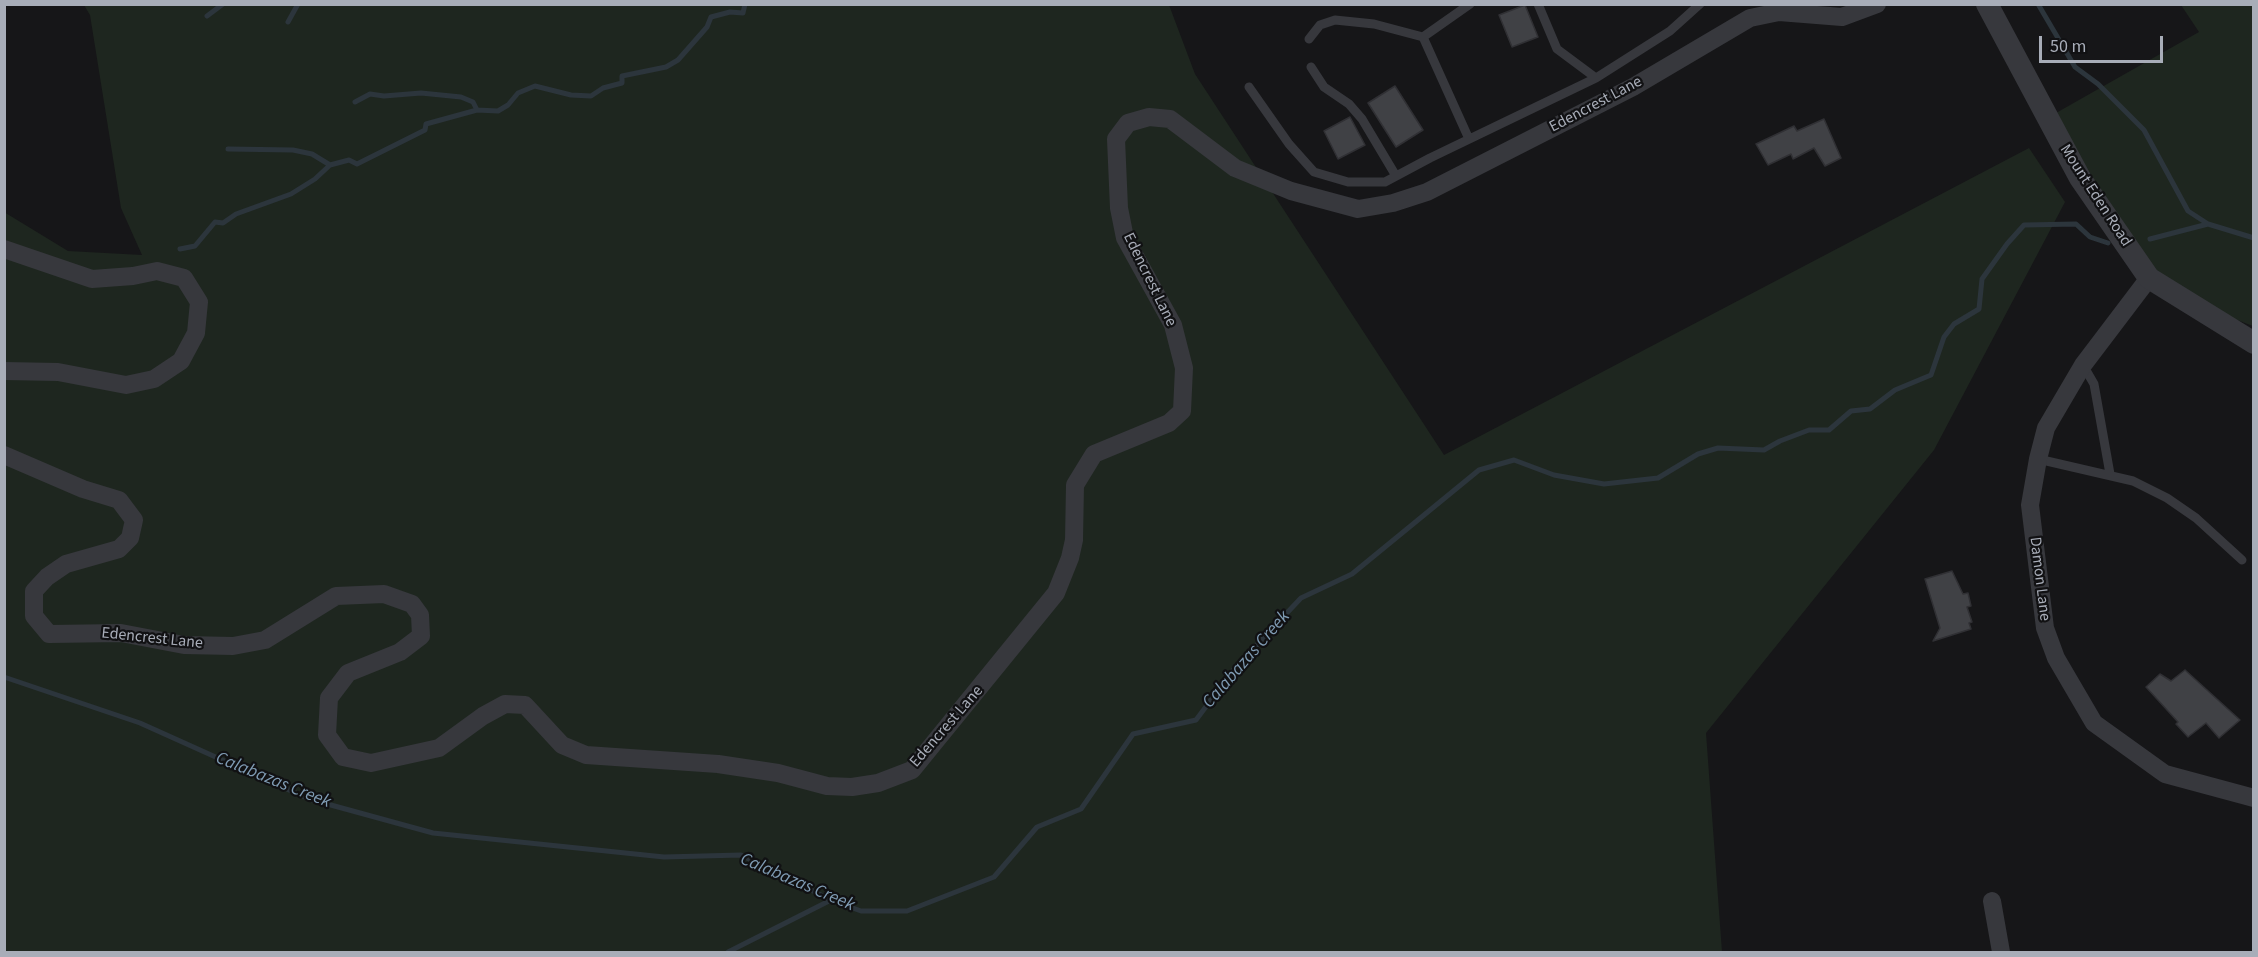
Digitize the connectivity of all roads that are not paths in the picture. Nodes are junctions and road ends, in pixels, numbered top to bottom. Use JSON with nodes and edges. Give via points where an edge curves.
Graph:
{"nodes":[{"id":1,"x":1470,"y":4,"type":"edge"},
{"id":2,"x":1538,"y":4,"type":"edge"},
{"id":3,"x":1700,"y":4,"type":"edge"},
{"id":4,"x":1877,"y":4,"type":"edge"},
{"id":5,"x":1987,"y":4,"type":"edge"},
{"id":6,"x":1423,"y":37,"type":"junction"},
{"id":7,"x":1309,"y":39,"type":"dead end"},
{"id":8,"x":1311,"y":67,"type":"dead end"},
{"id":9,"x":1596,"y":78,"type":"junction"},
{"id":10,"x":1249,"y":87,"type":"dead end"},
{"id":11,"x":1469,"y":139,"type":"junction"},
{"id":12,"x":1396,"y":176,"type":"junction"},
{"id":13,"x":4,"y":249,"type":"edge"},
{"id":14,"x":2149,"y":278,"type":"junction"},
{"id":15,"x":2253,"y":343,"type":"edge"},
{"id":16,"x":2083,"y":365,"type":"junction"},
{"id":17,"x":4,"y":371,"type":"edge"},
{"id":18,"x":4,"y":455,"type":"edge"},
{"id":19,"x":2038,"y":459,"type":"junction"},
{"id":20,"x":2110,"y":474,"type":"junction"},
{"id":21,"x":2242,"y":560,"type":"dead end"},
{"id":22,"x":2253,"y":798,"type":"edge"},
{"id":23,"x":1992,"y":901,"type":"dead end"},
{"id":24,"x":2001,"y":952,"type":"edge"}],
"edges":[{"from":1,"to":6,"type":"lane"},
{"from":2,"to":9,"type":"lane","via":[[1557,49]]},
{"from":3,"to":9,"type":"lane","via":[[1670,31]]},
{"from":4,"to":18,"type":"street","name":"Edencrest Lane","via":[[1842,17],[1779,12],[1750,18],[1633,87],[1426,192],[1358,209],[1234,168],[1170,119],[1149,117],[1128,123],[1116,139],[1119,208],[1125,238],[1173,325],[1184,368],[1182,411],[1169,423],[1094,454],[1075,485],[1074,540],[1056,593],[912,770],[878,783],[826,786],[778,773],[718,764],[585,755],[562,745],[525,705],[505,704],[439,748],[371,763],[343,757],[327,735],[329,699],[348,673],[400,652],[421,636],[420,615],[412,603],[384,594],[336,596],[265,640],[233,646],[184,645],[121,633],[49,634],[34,616],[34,591],[66,564],[119,549],[130,538],[134,520],[119,500]]},
{"from":5,"to":14,"type":"street","name":"Mount Eden Road","via":[[2080,178]]},
{"from":6,"to":7,"type":"lane","via":[[1374,24],[1335,20],[1320,25]]},
{"from":6,"to":11,"type":"lane"},
{"from":8,"to":12,"type":"lane","via":[[1324,87],[1349,104],[1362,119]]},
{"from":9,"to":11,"type":"lane"},
{"from":10,"to":12,"type":"lane","via":[[1314,172],[1348,182],[1385,182]]},
{"from":11,"to":12,"type":"lane"},
{"from":13,"to":17,"type":"street","via":[[92,279],[157,270],[184,278],[199,302],[195,333],[181,361],[154,379],[126,385],[58,372]]},
{"from":14,"to":15,"type":"street","name":"Mount Eden Road"},
{"from":14,"to":16,"type":"street","name":"Damon Lane"},
{"from":16,"to":19,"type":"street","name":"Damon Lane","via":[[2046,428]]},
{"from":16,"to":20,"type":"lane","via":[[2094,384]]},
{"from":19,"to":20,"type":"lane"},
{"from":19,"to":22,"type":"street","name":"Damon Lane","via":[[2030,505],[2045,628],[2056,658],[2094,723],[2165,774]]},
{"from":20,"to":21,"type":"lane","via":[[2167,498],[2196,518]]},
{"from":23,"to":24,"type":"street"}]}
